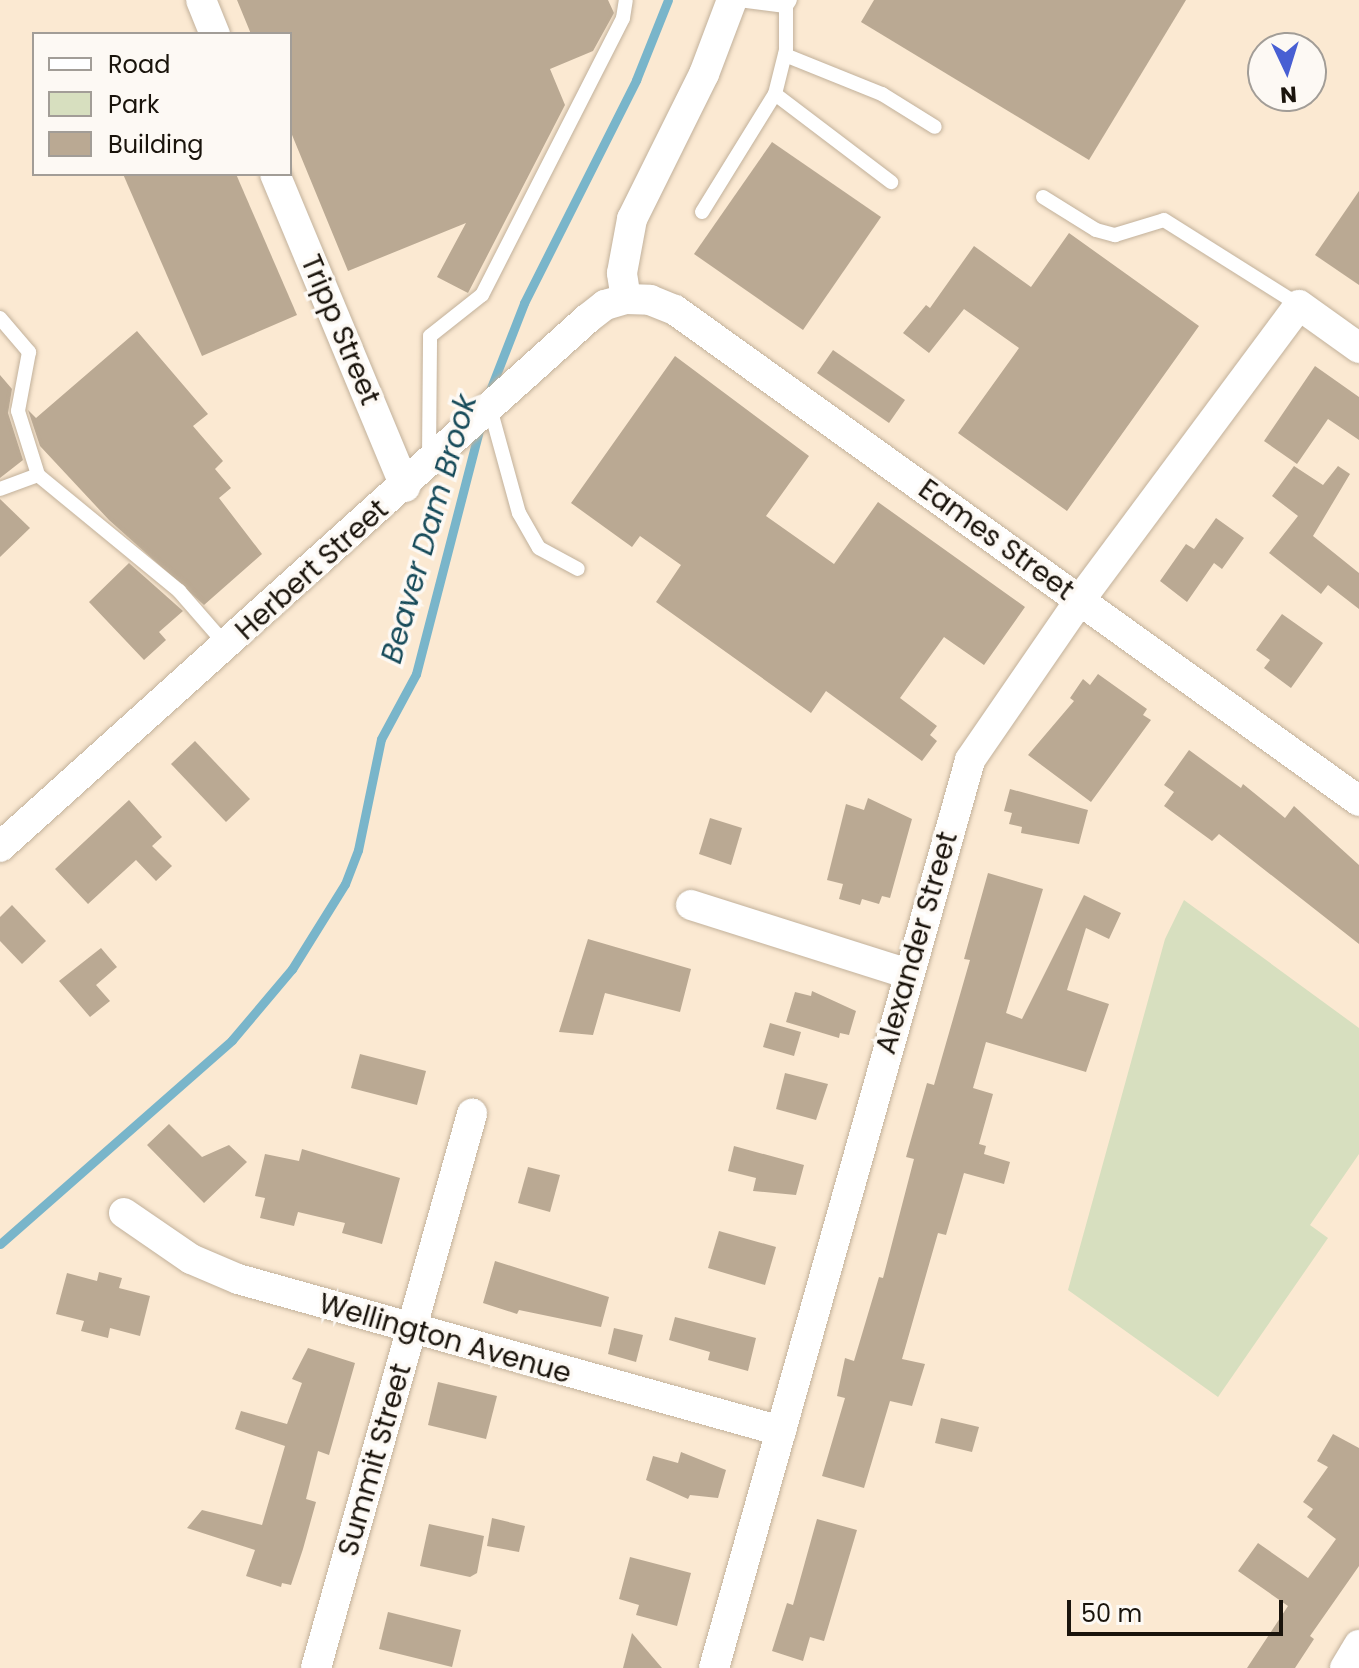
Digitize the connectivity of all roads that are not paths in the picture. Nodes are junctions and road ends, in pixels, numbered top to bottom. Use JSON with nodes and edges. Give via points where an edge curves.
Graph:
{"nodes":[{"id":1,"x":201,"y":0,"type":"edge"},
{"id":2,"x":626,"y":0,"type":"edge"},
{"id":3,"x":732,"y":0,"type":"edge"},
{"id":4,"x":739,"y":0,"type":"edge"},
{"id":5,"x":788,"y":3,"type":"edge"},
{"id":6,"x":214,"y":32,"type":"edge"},
{"id":7,"x":785,"y":55,"type":"junction"},
{"id":8,"x":775,"y":94,"type":"junction"},
{"id":9,"x":935,"y":127,"type":"dead end"},
{"id":10,"x":276,"y":176,"type":"edge"},
{"id":11,"x":891,"y":182,"type":"dead end"},
{"id":12,"x":1043,"y":197,"type":"dead end"},
{"id":13,"x":702,"y":212,"type":"dead end"},
{"id":14,"x":626,"y":299,"type":"junction"},
{"id":15,"x":1299,"y":305,"type":"junction"},
{"id":16,"x":0,"y":318,"type":"edge"},
{"id":17,"x":1359,"y":348,"type":"edge"},
{"id":18,"x":490,"y":408,"type":"junction"},
{"id":19,"x":438,"y":456,"type":"junction"},
{"id":20,"x":38,"y":475,"type":"junction"},
{"id":21,"x":405,"y":487,"type":"junction"},
{"id":22,"x":0,"y":489,"type":"edge"},
{"id":23,"x":578,"y":569,"type":"dead end"},
{"id":24,"x":1080,"y":600,"type":"junction"},
{"id":25,"x":227,"y":646,"type":"junction"},
{"id":26,"x":1359,"y":801,"type":"edge"},
{"id":27,"x":0,"y":847,"type":"edge"},
{"id":28,"x":691,"y":905,"type":"dead end"},
{"id":29,"x":909,"y":974,"type":"junction"},
{"id":30,"x":472,"y":1114,"type":"dead end"},
{"id":31,"x":124,"y":1213,"type":"dead end"},
{"id":32,"x":411,"y":1332,"type":"junction"},
{"id":33,"x":781,"y":1431,"type":"junction"},
{"id":34,"x":1359,"y":1645,"type":"edge"},
{"id":35,"x":316,"y":1668,"type":"edge"},
{"id":36,"x":714,"y":1668,"type":"edge"},
{"id":37,"x":1345,"y":1668,"type":"edge"}],
"edges":[{"from":1,"to":6,"type":"street"},
{"from":2,"to":19,"type":"lane","via":[[623,18],[482,295],[430,336]]},
{"from":3,"to":14,"type":"street","via":[[704,74],[632,219],[622,273]]},
{"from":4,"to":5,"type":"lane"},
{"from":5,"to":7,"type":"lane"},
{"from":7,"to":8,"type":"lane"},
{"from":7,"to":9,"type":"lane","via":[[882,94]]},
{"from":8,"to":11,"type":"lane"},
{"from":8,"to":13,"type":"lane"},
{"from":10,"to":21,"type":"street","name":"Tripp Street"},
{"from":12,"to":15,"type":"lane","via":[[1096,230],[1115,235],[1164,220]]},
{"from":14,"to":18,"type":"street","name":"Herbert Street","via":[[596,312]]},
{"from":14,"to":24,"type":"street","name":"Eames Street","via":[[650,300],[675,310]]},
{"from":15,"to":17,"type":"street"},
{"from":15,"to":24,"type":"street","name":"Alexander Street"},
{"from":16,"to":20,"type":"lane","via":[[29,352],[18,411]]},
{"from":18,"to":19,"type":"street","name":"Herbert Street"},
{"from":18,"to":23,"type":"lane","via":[[519,513],[539,548]]},
{"from":19,"to":21,"type":"street","name":"Herbert Street"},
{"from":20,"to":22,"type":"lane"},
{"from":20,"to":25,"type":"lane","via":[[179,591]]},
{"from":21,"to":25,"type":"street","name":"Herbert Street"},
{"from":24,"to":26,"type":"street","name":"Eames Street"},
{"from":24,"to":29,"type":"street","name":"Alexander Street","via":[[970,760]]},
{"from":25,"to":27,"type":"street","name":"Herbert Street"},
{"from":28,"to":29,"type":"street"},
{"from":29,"to":33,"type":"street","name":"Alexander Street"},
{"from":30,"to":32,"type":"street","name":"Summit Street"},
{"from":31,"to":32,"type":"street","name":"Wellington Avenue","via":[[191,1259],[238,1279]]},
{"from":32,"to":33,"type":"street","name":"Wellington Avenue"},
{"from":32,"to":35,"type":"street","name":"Summit Street"},
{"from":33,"to":36,"type":"street","name":"Alexander Street"},
{"from":34,"to":37,"type":"street"}]}
